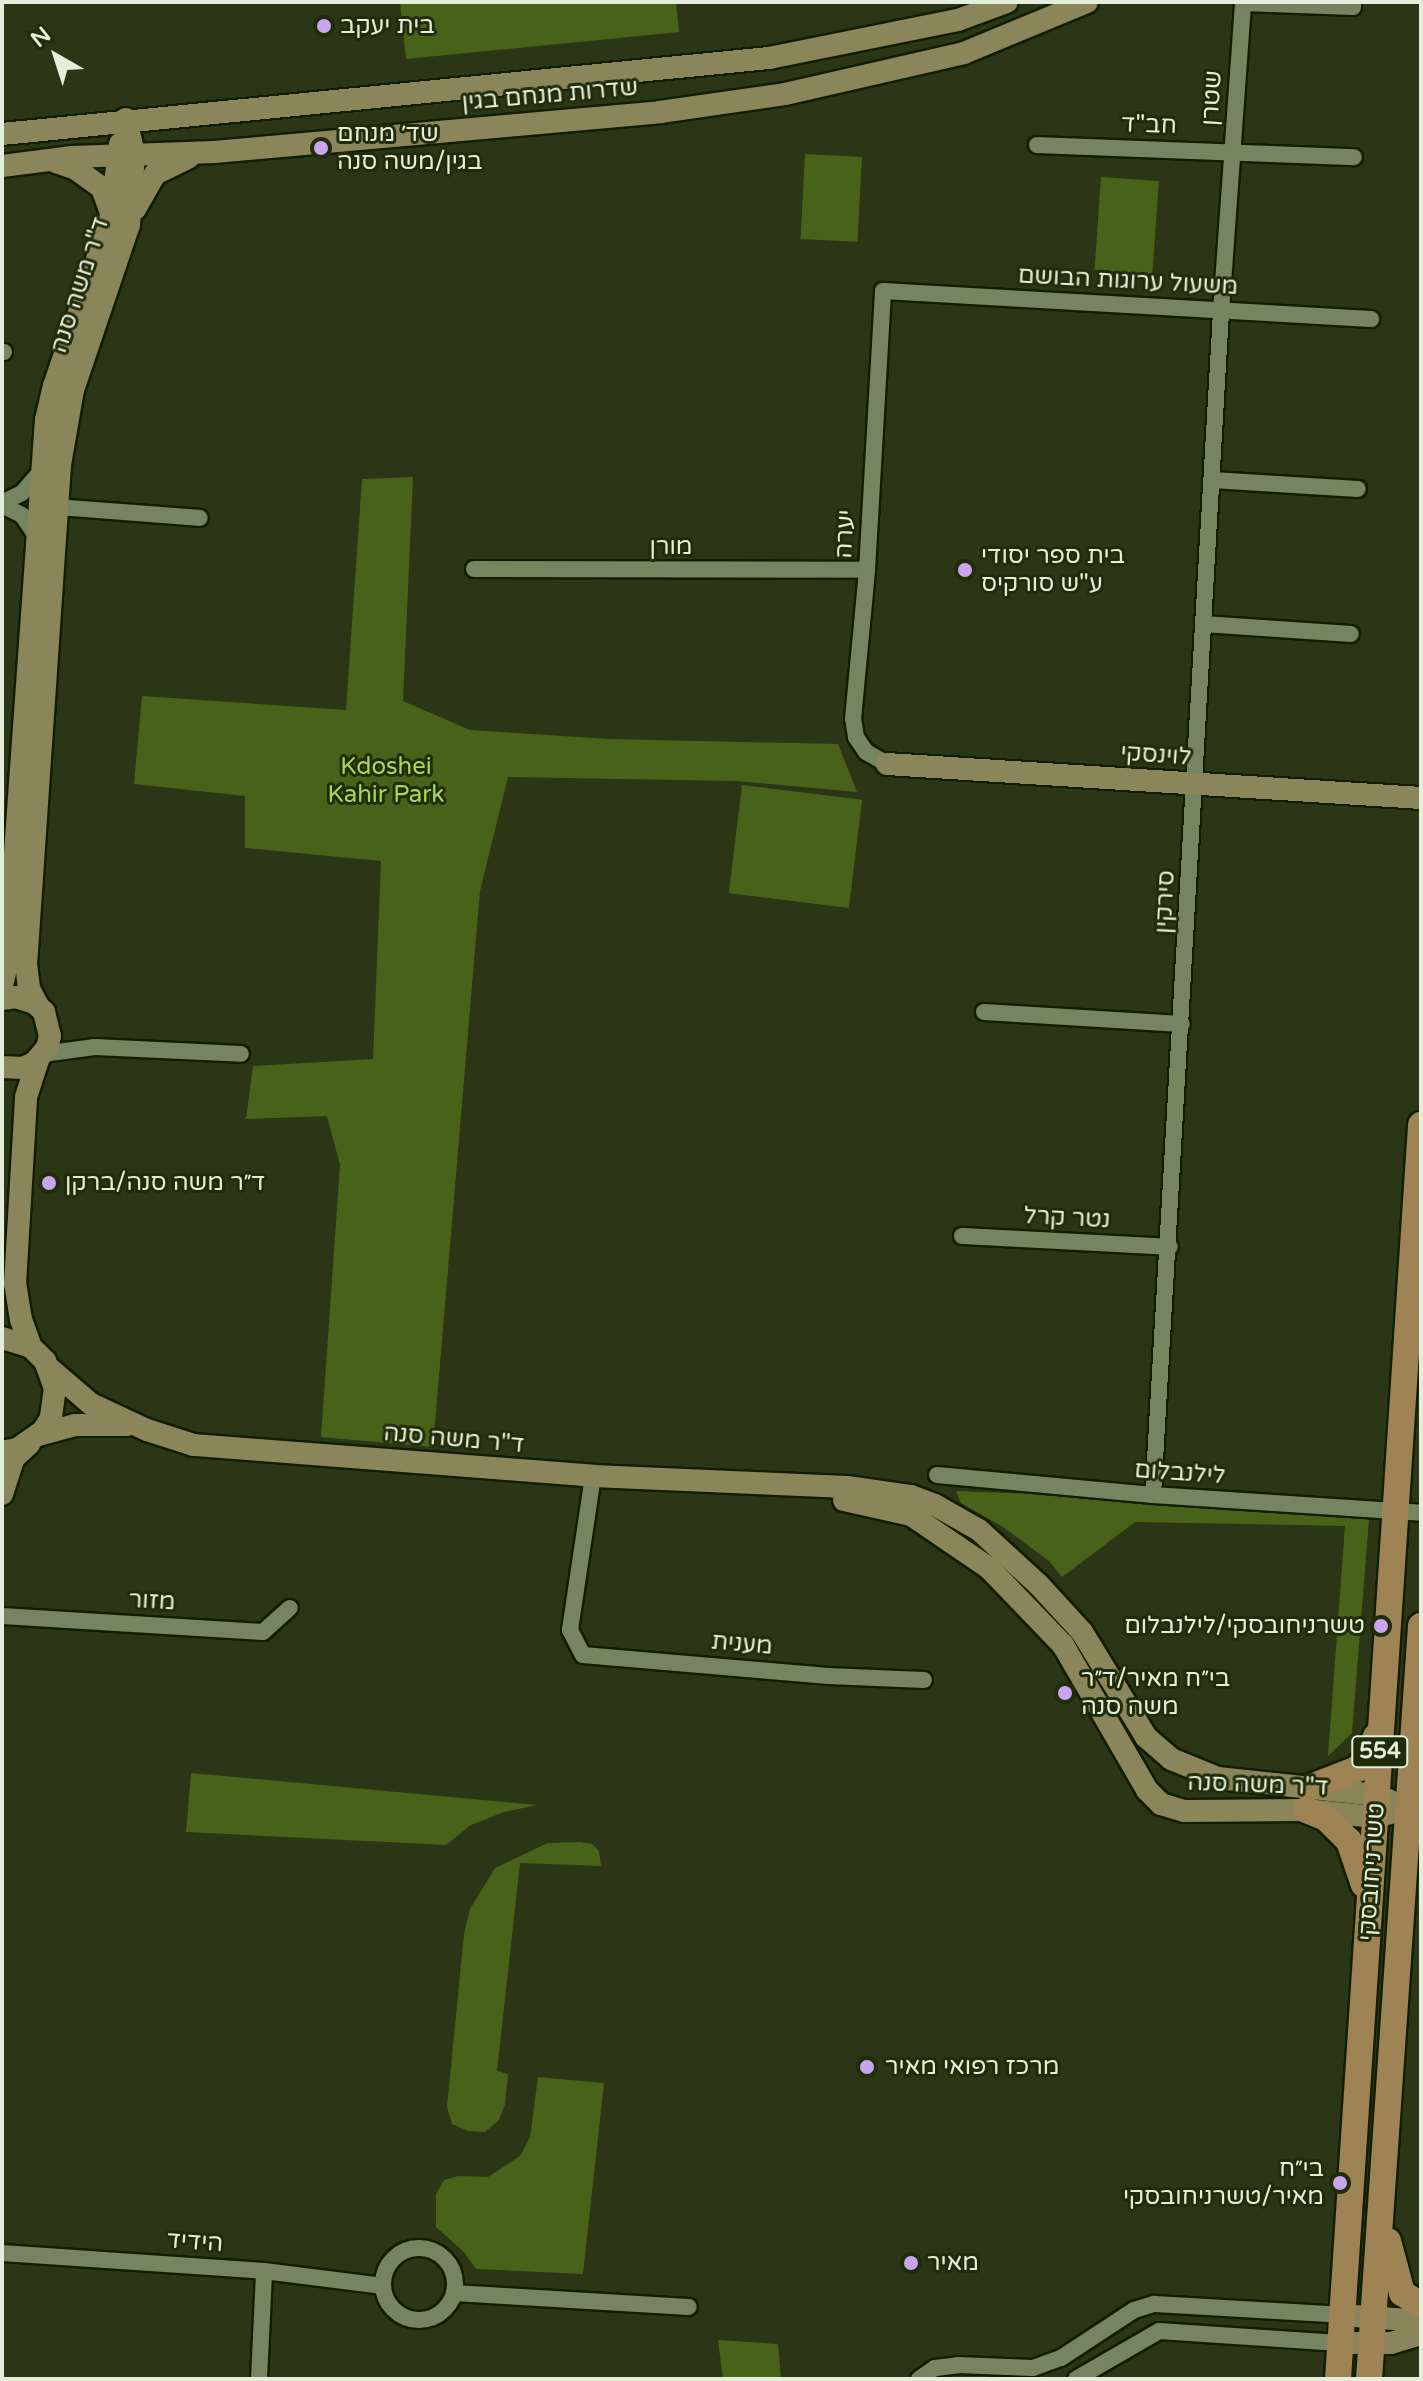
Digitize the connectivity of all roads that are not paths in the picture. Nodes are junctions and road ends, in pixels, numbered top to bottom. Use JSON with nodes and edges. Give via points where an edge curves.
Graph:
{"nodes":[{"id":1,"x":1007,"y":2,"type":"edge"},
{"id":2,"x":1087,"y":2,"type":"edge"},
{"id":3,"x":1353,"y":2,"type":"edge"},
{"id":4,"x":126,"y":119,"type":"junction"},
{"id":5,"x":2,"y":134,"type":"edge"},
{"id":6,"x":1037,"y":145,"type":"dead end"},
{"id":7,"x":205,"y":152,"type":"junction"},
{"id":8,"x":1232,"y":153,"type":"junction"},
{"id":9,"x":126,"y":154,"type":"junction"},
{"id":10,"x":1354,"y":157,"type":"dead end"},
{"id":11,"x":51,"y":160,"type":"junction"},
{"id":12,"x":2,"y":166,"type":"edge"},
{"id":13,"x":120,"y":220,"type":"junction"},
{"id":14,"x":883,"y":291,"type":"joint"},
{"id":15,"x":1221,"y":311,"type":"junction"},
{"id":16,"x":1371,"y":319,"type":"dead end"},
{"id":17,"x":40,"y":472,"type":"junction"},
{"id":18,"x":1212,"y":480,"type":"junction"},
{"id":19,"x":1358,"y":489,"type":"dead end"},
{"id":20,"x":2,"y":504,"type":"edge"},
{"id":21,"x":57,"y":507,"type":"junction"},
{"id":22,"x":200,"y":518,"type":"dead end"},
{"id":23,"x":36,"y":536,"type":"junction"},
{"id":24,"x":474,"y":569,"type":"dead end"},
{"id":25,"x":867,"y":570,"type":"junction"},
{"id":26,"x":1204,"y":624,"type":"junction"},
{"id":27,"x":1351,"y":634,"type":"dead end"},
{"id":28,"x":887,"y":764,"type":"joint"},
{"id":29,"x":1195,"y":784,"type":"junction"},
{"id":30,"x":1421,"y":798,"type":"edge"},
{"id":31,"x":2,"y":985,"type":"edge"},
{"id":32,"x":2,"y":999,"type":"edge"},
{"id":33,"x":984,"y":1012,"type":"dead end"},
{"id":34,"x":43,"y":1015,"type":"junction"},
{"id":35,"x":1182,"y":1024,"type":"junction"},
{"id":36,"x":95,"y":1047,"type":"junction"},
{"id":37,"x":241,"y":1054,"type":"dead end"},
{"id":38,"x":40,"y":1057,"type":"junction"},
{"id":39,"x":2,"y":1067,"type":"edge"},
{"id":40,"x":1421,"y":1125,"type":"edge"},
{"id":41,"x":962,"y":1236,"type":"dead end"},
{"id":42,"x":1170,"y":1247,"type":"junction"},
{"id":43,"x":2,"y":1338,"type":"edge"},
{"id":44,"x":31,"y":1347,"type":"junction"},
{"id":45,"x":49,"y":1368,"type":"junction"},
{"id":46,"x":147,"y":1430,"type":"junction"},
{"id":47,"x":34,"y":1438,"type":"junction"},
{"id":48,"x":2,"y":1452,"type":"edge"},
{"id":49,"x":937,"y":1475,"type":"dead end"},
{"id":50,"x":593,"y":1476,"type":"junction"},
{"id":51,"x":760,"y":1486,"type":"junction"},
{"id":52,"x":2,"y":1494,"type":"edge"},
{"id":53,"x":1153,"y":1495,"type":"junction"},
{"id":54,"x":1394,"y":1512,"type":"junction"},
{"id":55,"x":1421,"y":1513,"type":"edge"},
{"id":56,"x":290,"y":1608,"type":"dead end"},
{"id":57,"x":2,"y":1616,"type":"edge"},
{"id":58,"x":1421,"y":1626,"type":"edge"},
{"id":59,"x":924,"y":1680,"type":"dead end"},
{"id":60,"x":1382,"y":1721,"type":"junction"},
{"id":61,"x":1307,"y":1799,"type":"junction"},
{"id":62,"x":1376,"y":1806,"type":"junction"},
{"id":63,"x":1408,"y":1809,"type":"junction"},
{"id":64,"x":1369,"y":1909,"type":"junction"},
{"id":65,"x":1381,"y":2211,"type":"junction"},
{"id":66,"x":2,"y":2253,"type":"edge"},
{"id":67,"x":264,"y":2271,"type":"junction"},
{"id":68,"x":383,"y":2286,"type":"junction"},
{"id":69,"x":454,"y":2293,"type":"junction"},
{"id":70,"x":1421,"y":2305,"type":"edge"},
{"id":71,"x":689,"y":2307,"type":"dead end"},
{"id":72,"x":1342,"y":2315,"type":"junction"},
{"id":73,"x":1421,"y":2321,"type":"edge"},
{"id":74,"x":1373,"y":2330,"type":"junction"},
{"id":75,"x":1421,"y":2334,"type":"edge"},
{"id":76,"x":1340,"y":2343,"type":"junction"},
{"id":77,"x":259,"y":2379,"type":"edge"},
{"id":78,"x":919,"y":2379,"type":"edge"},
{"id":79,"x":1076,"y":2379,"type":"edge"},
{"id":80,"x":1338,"y":2379,"type":"edge"},
{"id":81,"x":1369,"y":2379,"type":"edge"}],
"edges":[{"from":1,"to":4,"type":"street","name":"שדרות מנחם בגין","via":[[958,20],[769,58]]},
{"from":2,"to":7,"type":"street","name":"שדרות מנחם בגין","via":[[964,53],[785,94],[660,112]]},
{"from":3,"to":8,"type":"street","name":"שטרן","via":[[1353,7],[1243,3]]},
{"from":4,"to":5,"type":"street","name":"שדרות מנחם בגין"},
{"from":4,"to":9,"type":"street","name":"ד\"ר משה סנה"},
{"from":6,"to":8,"type":"street","name":"חב\"ד"},
{"from":7,"to":9,"type":"street","name":"שדרות מנחם בגין"},
{"from":7,"to":13,"type":"street","via":[[163,167]]},
{"from":8,"to":10,"type":"street","name":"חב\"ד"},
{"from":8,"to":15,"type":"street","name":"שטרן"},
{"from":9,"to":11,"type":"street","name":"שדרות מנחם בגין"},
{"from":9,"to":13,"type":"street","name":"ד\"ר משה סנה"},
{"from":11,"to":12,"type":"street","name":"שדרות מנחם בגין"},
{"from":11,"to":13,"type":"street","via":[[98,184]]},
{"from":13,"to":17,"type":"street","name":"ד\"ר משה סנה","via":[[54,386]]},
{"from":13,"to":21,"type":"street","name":"ד\"ר משה סנה","via":[[65,423]]},
{"from":14,"to":15,"type":"street","name":"משעול ערוגות הבושם"},
{"from":14,"to":25,"type":"street","name":"יערה"},
{"from":15,"to":16,"type":"street","name":"משעול ערוגות הבושם"},
{"from":15,"to":18,"type":"street","name":"סירקין"},
{"from":17,"to":20,"type":"street","via":[[22,493]]},
{"from":17,"to":23,"type":"street","name":"ד\"ר משה סנה"},
{"from":18,"to":19,"type":"street"},
{"from":18,"to":26,"type":"street","name":"סירקין"},
{"from":20,"to":23,"type":"street","via":[[22,515]]},
{"from":21,"to":22,"type":"street"},
{"from":21,"to":34,"type":"street","name":"ד\"ר משה סנה","via":[[26,965],[29,988]]},
{"from":23,"to":31,"type":"street","name":"ד\"ר משה סנה"},
{"from":24,"to":25,"type":"street","name":"מורן"},
{"from":25,"to":28,"type":"street","name":"יערה","via":[[853,719],[866,752]]},
{"from":26,"to":27,"type":"street"},
{"from":26,"to":29,"type":"street","name":"סירקין"},
{"from":28,"to":29,"type":"street","name":"לוינסקי"},
{"from":29,"to":30,"type":"street","name":"לוינסקי"},
{"from":29,"to":35,"type":"street","name":"סירקין"},
{"from":32,"to":34,"type":"street","via":[[23,998]]},
{"from":33,"to":35,"type":"street"},
{"from":34,"to":36,"type":"street","via":[[65,1036]]},
{"from":34,"to":38,"type":"street","via":[[50,1036]]},
{"from":35,"to":42,"type":"street","name":"סירקין"},
{"from":36,"to":37,"type":"street"},
{"from":36,"to":38,"type":"street"},
{"from":38,"to":39,"type":"street","via":[[23,1068]]},
{"from":38,"to":44,"type":"street","via":[[26,1097],[15,1284]]},
{"from":40,"to":54,"type":"main road","name":"טשרניחובסקי","number":"554"},
{"from":41,"to":42,"type":"street","name":"נטר קרל"},
{"from":42,"to":53,"type":"street","name":"סירקין"},
{"from":43,"to":44,"type":"street"},
{"from":44,"to":45,"type":"street","name":"ד\"ר משה סנה"},
{"from":45,"to":46,"type":"street","name":"ד\"ר משה סנה","via":[[91,1404]]},
{"from":45,"to":47,"type":"street","via":[[55,1403],[51,1418]]},
{"from":46,"to":47,"type":"street","name":"ד\"ר משה סנה","via":[[105,1423],[75,1425]]},
{"from":46,"to":50,"type":"street","name":"ד\"ר משה סנה","via":[[194,1445]]},
{"from":47,"to":48,"type":"street","name":"ד\"ר משה סנה"},
{"from":47,"to":52,"type":"street","via":[[14,1458]]},
{"from":49,"to":53,"type":"street","name":"לילנבלום"},
{"from":50,"to":51,"type":"street","name":"ד\"ר משה סנה"},
{"from":50,"to":59,"type":"street","name":"מענית","via":[[570,1630],[583,1655]]},
{"from":51,"to":61,"type":"street","name":"ד\"ר משה סנה","via":[[889,1492],[946,1511],[1004,1551],[1062,1609],[1155,1748],[1194,1771]]},
{"from":51,"to":61,"type":"street","name":"ד\"ר משה סנה","via":[[911,1515],[989,1568],[1063,1645],[1147,1790],[1161,1804],[1184,1811]]},
{"from":53,"to":54,"type":"street","name":"לילנבלום"},
{"from":54,"to":55,"type":"street","name":"לילנבלום"},
{"from":54,"to":60,"type":"main road","name":"טשרניחובסקי","number":"554"},
{"from":56,"to":57,"type":"street","name":"מזור","via":[[263,1632]]},
{"from":58,"to":63,"type":"main road","name":"טשרניחובסקי","number":"554"},
{"from":60,"to":61,"type":"main road","via":[[1366,1760]]},
{"from":60,"to":62,"type":"main road","name":"טשרניחובסקי","number":"554"},
{"from":61,"to":62,"type":"street","name":"ד\"ר משה סנה"},
{"from":61,"to":64,"type":"main road","via":[[1355,1851]]},
{"from":62,"to":63,"type":"street","name":"ד\"ר משה סנה"},
{"from":62,"to":64,"type":"main road","name":"טשרניחובסקי","number":"554"},
{"from":63,"to":65,"type":"main road","name":"טשרניחובסקי","number":"554"},
{"from":64,"to":72,"type":"main road","name":"טשרניחובסקי","number":"554"},
{"from":65,"to":70,"type":"main road","via":[[1395,2277],[1402,2293]]},
{"from":65,"to":74,"type":"main road","name":"טשרניחובסקי","number":"554"},
{"from":66,"to":67,"type":"street","name":"הידיד"},
{"from":67,"to":68,"type":"street","name":"הידיד"},
{"from":67,"to":77,"type":"street"},
{"from":68,"to":69,"type":"street","via":[[393,2309],[415,2319],[439,2314]]},
{"from":68,"to":69,"type":"street","via":[[394,2258],[416,2247],[445,2258],[455,2280]]},
{"from":69,"to":71,"type":"street"},
{"from":72,"to":74,"type":"street"},
{"from":72,"to":76,"type":"main road","name":"טשרניחובסקי","number":"554"},
{"from":72,"to":78,"type":"street","via":[[1154,2304],[1134,2310],[1061,2358],[1033,2368],[958,2365],[935,2368]]},
{"from":73,"to":74,"type":"street"},
{"from":74,"to":75,"type":"street","via":[[1391,2343]]},
{"from":74,"to":76,"type":"street"},
{"from":74,"to":81,"type":"main road","name":"טשרניחובסקי","number":"554"},
{"from":76,"to":79,"type":"street","via":[[1159,2331]]},
{"from":76,"to":80,"type":"main road","name":"טשרניחובסקי","number":"554"}]}
